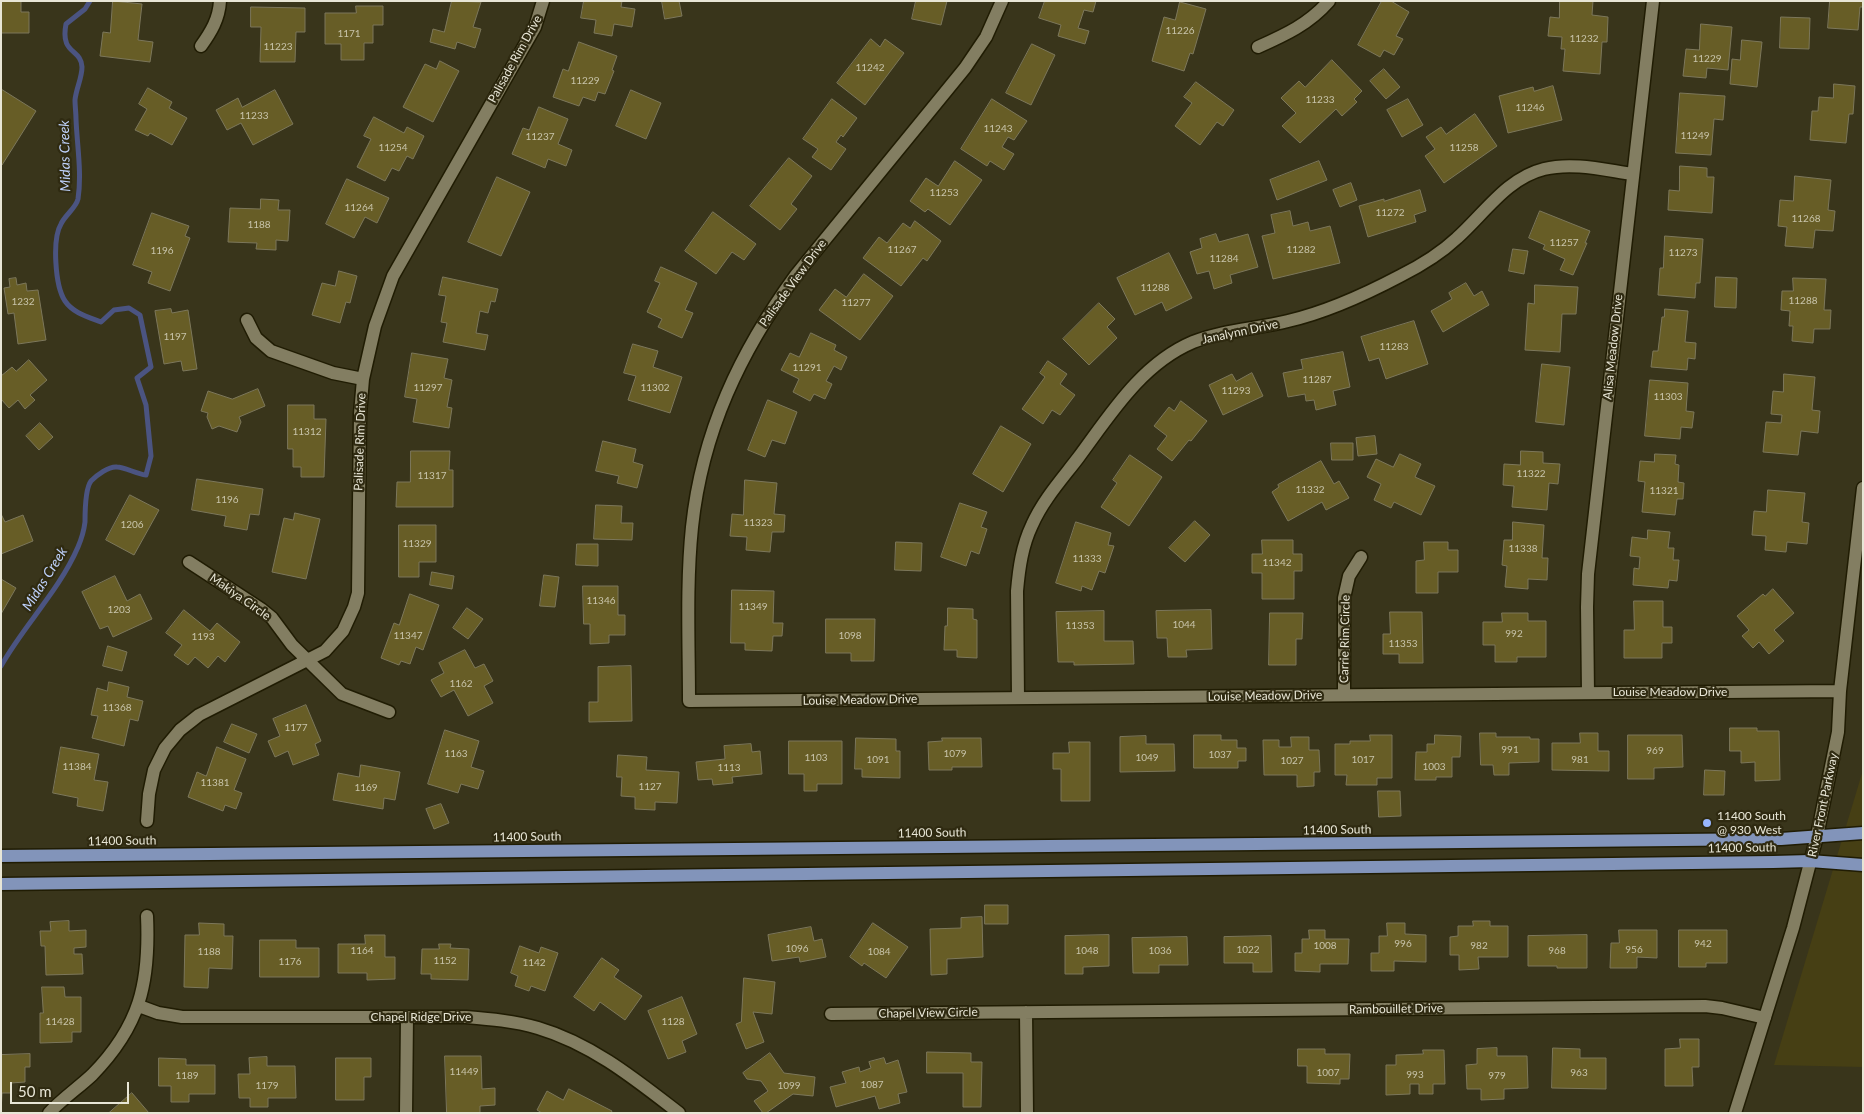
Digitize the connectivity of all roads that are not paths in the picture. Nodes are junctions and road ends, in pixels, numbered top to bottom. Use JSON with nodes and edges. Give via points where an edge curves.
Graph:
{"nodes":[{"id":1,"x":220,"y":1,"type":"edge"},
{"id":2,"x":543,"y":1,"type":"edge"},
{"id":3,"x":1002,"y":1,"type":"edge"},
{"id":4,"x":1329,"y":1,"type":"edge"},
{"id":5,"x":1653,"y":1,"type":"edge"},
{"id":6,"x":202,"y":46,"type":"dead end"},
{"id":7,"x":1258,"y":47,"type":"dead end"},
{"id":8,"x":1632,"y":174,"type":"junction"},
{"id":9,"x":247,"y":320,"type":"dead end"},
{"id":10,"x":363,"y":379,"type":"junction"},
{"id":11,"x":1863,"y":488,"type":"edge"},
{"id":12,"x":1361,"y":557,"type":"dead end"},
{"id":13,"x":189,"y":562,"type":"dead end"},
{"id":14,"x":307,"y":660,"type":"junction"},
{"id":15,"x":1840,"y":691,"type":"junction"},
{"id":16,"x":1588,"y":693,"type":"junction"},
{"id":17,"x":1344,"y":695,"type":"junction"},
{"id":18,"x":1018,"y":698,"type":"junction"},
{"id":19,"x":689,"y":701,"type":"joint"},
{"id":20,"x":389,"y":712,"type":"dead end"},
{"id":21,"x":147,"y":821,"type":"dead end"},
{"id":22,"x":1863,"y":833,"type":"edge"},
{"id":23,"x":1817,"y":836,"type":"junction"},
{"id":24,"x":1,"y":856,"type":"edge"},
{"id":25,"x":1810,"y":861,"type":"junction"},
{"id":26,"x":1863,"y":865,"type":"edge"},
{"id":27,"x":1,"y":884,"type":"edge"},
{"id":28,"x":147,"y":916,"type":"dead end"},
{"id":29,"x":139,"y":1006,"type":"junction"},
{"id":30,"x":1026,"y":1012,"type":"junction"},
{"id":31,"x":831,"y":1014,"type":"dead end"},
{"id":32,"x":407,"y":1017,"type":"junction"},
{"id":33,"x":1765,"y":1018,"type":"junction"},
{"id":34,"x":49,"y":1113,"type":"edge"},
{"id":35,"x":406,"y":1113,"type":"edge"},
{"id":36,"x":679,"y":1113,"type":"edge"},
{"id":37,"x":1027,"y":1113,"type":"edge"},
{"id":38,"x":1735,"y":1113,"type":"edge"}],
"edges":[{"from":1,"to":6,"type":"street","via":[[220,12],[213,30]]},
{"from":2,"to":10,"type":"street","name":"Palisade Rim Drive","via":[[535,27],[392,276],[375,326]]},
{"from":3,"to":19,"type":"street","name":"Palisade View Drive","via":[[986,37],[965,68],[796,275],[772,309],[728,390],[712,433],[692,527]]},
{"from":4,"to":7,"type":"street","via":[[1317,15],[1291,33]]},
{"from":5,"to":8,"type":"street","name":"Alisa Meadow Drive"},
{"from":8,"to":16,"type":"street","name":"Alisa Meadow Drive","via":[[1588,574]]},
{"from":8,"to":18,"type":"street","name":"Janalynn Drive","via":[[1566,166],[1543,169],[1504,191],[1439,254],[1398,277],[1316,314],[1234,330],[1192,343],[1147,372],[1121,400],[1052,493],[1026,539],[1017,591]]},
{"from":9,"to":10,"type":"street","via":[[256,338],[271,351],[333,373]]},
{"from":10,"to":14,"type":"street","name":"Palisade Rim Drive","via":[[359,441],[358,593],[343,631],[325,651]]},
{"from":11,"to":15,"type":"street","name":"River Front Parkway"},
{"from":12,"to":17,"type":"street","name":"Carrie Rim Circle","via":[[1348,576],[1344,598]]},
{"from":13,"to":14,"type":"street","name":"Makiya Circle","via":[[272,618]]},
{"from":14,"to":20,"type":"street","name":"Makiya Circle","via":[[342,694]]},
{"from":14,"to":21,"type":"street","name":"Palisade Rim Drive","via":[[199,715],[180,730],[165,748],[154,770]]},
{"from":15,"to":16,"type":"street","name":"Louise Meadow Drive"},
{"from":15,"to":23,"type":"street","name":"River Front Parkway","via":[[1838,732]]},
{"from":16,"to":17,"type":"street","name":"Louise Meadow Drive"},
{"from":17,"to":18,"type":"street","name":"Louise Meadow Drive"},
{"from":18,"to":19,"type":"street","name":"Louise Meadow Drive"},
{"from":22,"to":23,"type":"main road","name":"11400 South"},
{"from":23,"to":24,"type":"main road","name":"11400 South"},
{"from":23,"to":25,"type":"street","name":"River Front Parkway"},
{"from":25,"to":26,"type":"main road","name":"11400 South"},
{"from":25,"to":27,"type":"main road","name":"11400 South"},
{"from":25,"to":33,"type":"street","name":"River Front Parkway"},
{"from":28,"to":29,"type":"street","via":[[148,961]]},
{"from":29,"to":32,"type":"street","name":"Chapel Ridge Drive","via":[[182,1017]]},
{"from":29,"to":34,"type":"street","via":[[111,1054]]},
{"from":30,"to":31,"type":"street","name":"Chapel View Circle"},
{"from":30,"to":33,"type":"street","name":"Rambouillet Drive","via":[[1705,1006]]},
{"from":30,"to":37,"type":"street"},
{"from":32,"to":35,"type":"street"},
{"from":32,"to":36,"type":"street","name":"Chapel Ridge Drive","via":[[503,1020],[538,1028],[599,1054]]},
{"from":33,"to":38,"type":"street","name":"River Front Parkway"}]}
